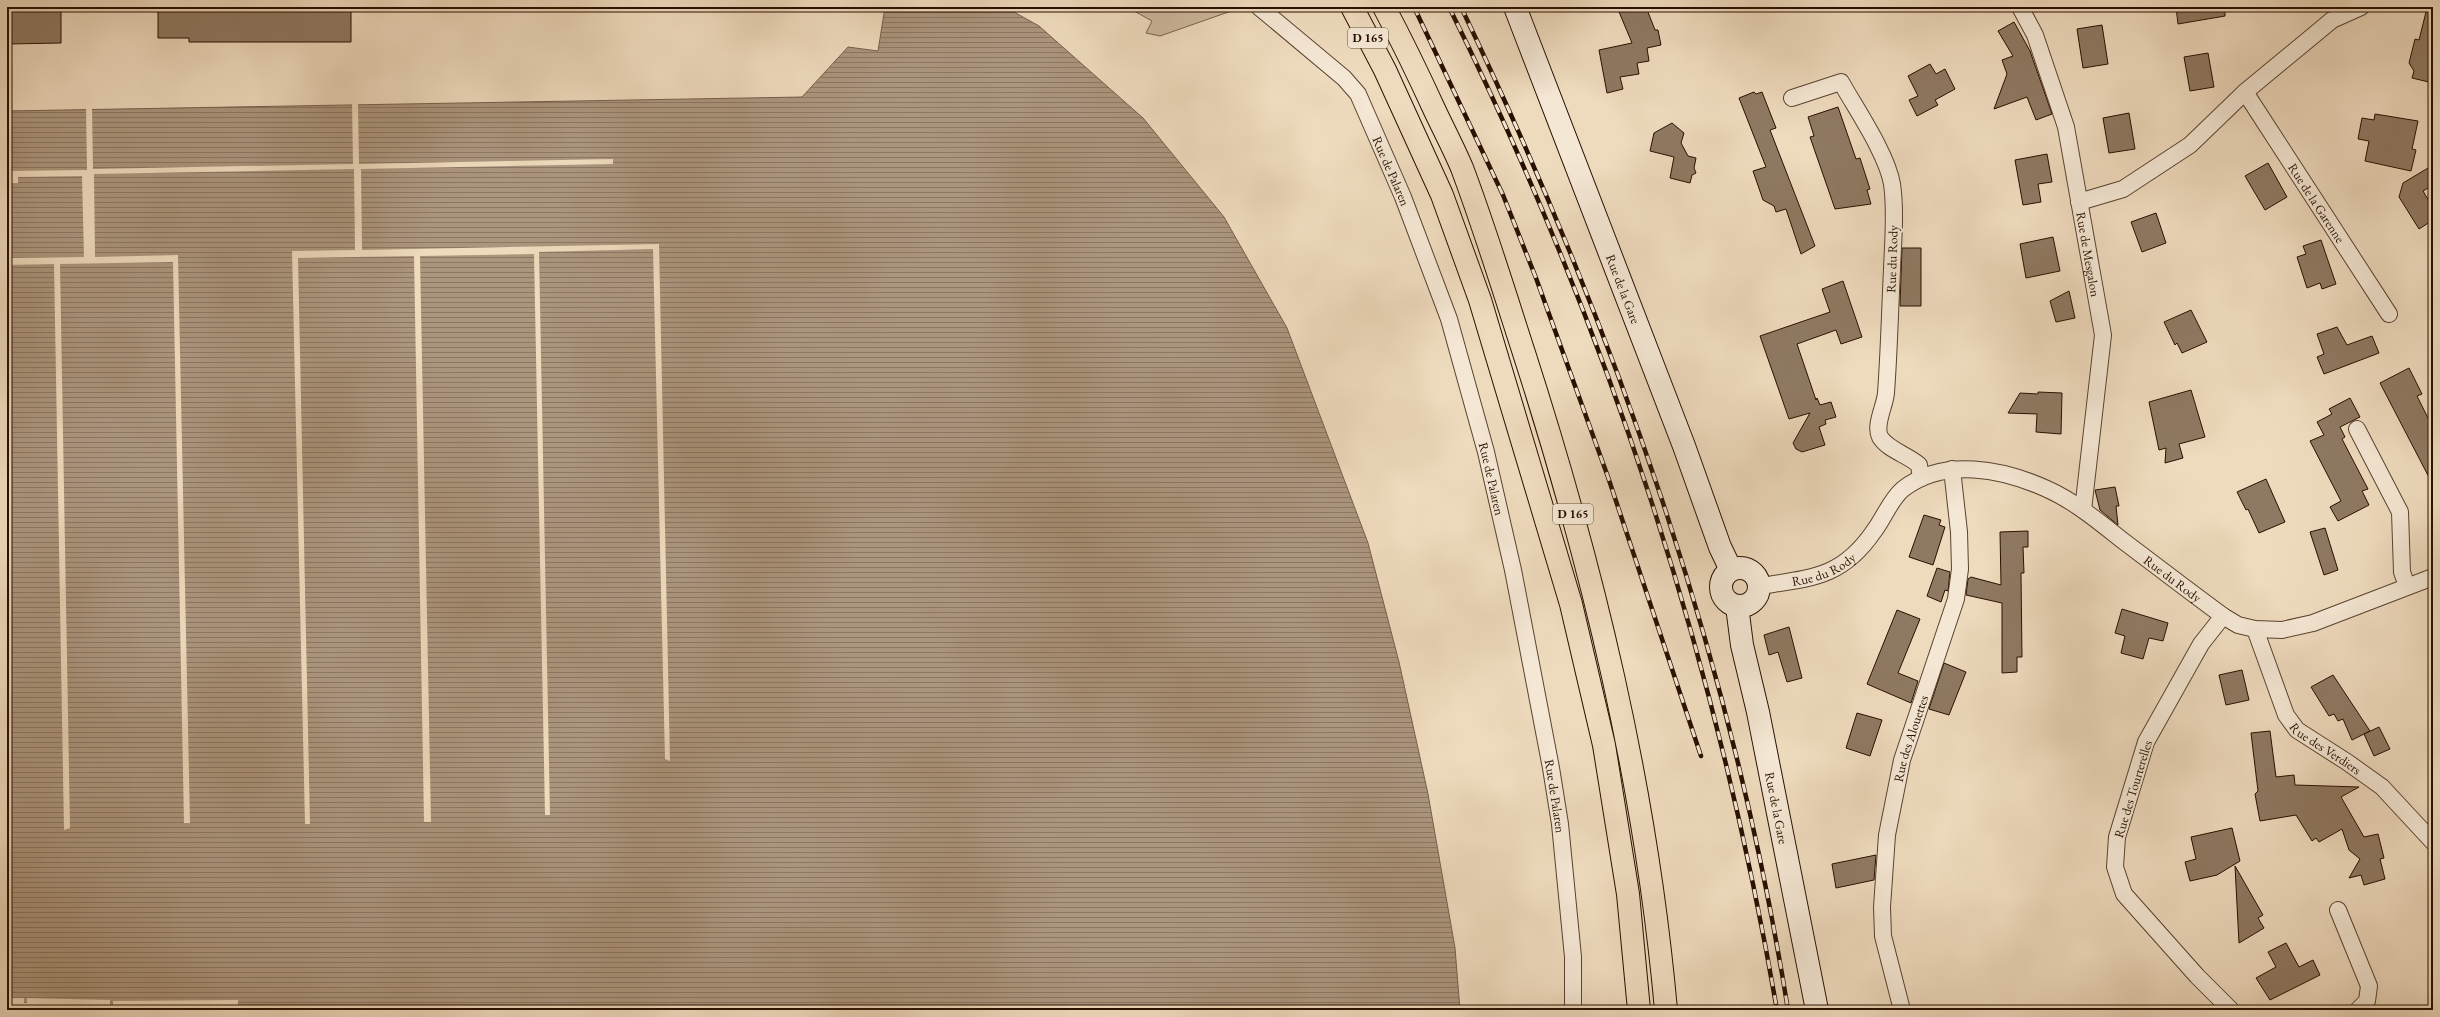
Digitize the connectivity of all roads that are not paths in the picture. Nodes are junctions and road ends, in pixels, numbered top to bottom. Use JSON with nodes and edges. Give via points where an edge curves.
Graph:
{"nodes":[{"id":1,"x":1259,"y":7,"type":"edge"},
{"id":2,"x":1352,"y":7,"type":"edge"},
{"id":3,"x":1384,"y":7,"type":"edge"},
{"id":4,"x":1515,"y":7,"type":"edge"},
{"id":5,"x":2020,"y":7,"type":"edge"},
{"id":6,"x":2361,"y":7,"type":"edge"},
{"id":7,"x":2245,"y":92,"type":"junction"},
{"id":8,"x":1792,"y":98,"type":"dead end"},
{"id":9,"x":2079,"y":202,"type":"junction"},
{"id":10,"x":2389,"y":314,"type":"dead end"},
{"id":11,"x":2357,"y":429,"type":"dead end"},
{"id":12,"x":1952,"y":469,"type":"junction"},
{"id":13,"x":1921,"y":478,"type":"junction"},
{"id":14,"x":2083,"y":510,"type":"junction"},
{"id":15,"x":1731,"y":570,"type":"junction"},
{"id":16,"x":2433,"y":577,"type":"edge"},
{"id":17,"x":1760,"y":586,"type":"junction"},
{"id":18,"x":2407,"y":586,"type":"junction"},
{"id":19,"x":1737,"y":606,"type":"junction"},
{"id":20,"x":2223,"y":616,"type":"junction"},
{"id":21,"x":2256,"y":629,"type":"junction"},
{"id":22,"x":2433,"y":842,"type":"edge"},
{"id":23,"x":2338,"y":910,"type":"dead end"},
{"id":24,"x":1573,"y":1010,"type":"edge"},
{"id":25,"x":1639,"y":1010,"type":"edge"},
{"id":26,"x":1666,"y":1010,"type":"edge"},
{"id":27,"x":1818,"y":1010,"type":"edge"},
{"id":28,"x":1902,"y":1010,"type":"edge"},
{"id":29,"x":2231,"y":1010,"type":"edge"},
{"id":30,"x":2358,"y":1010,"type":"edge"}],
"edges":[{"from":1,"to":24,"type":"street","name":"Rue de Palaren","via":[[1344,78],[1358,94],[1403,197],[1449,319],[1498,504],[1546,737],[1561,831],[1573,957]]},
{"from":2,"to":25,"type":"highway","number":"D 165","via":[[1385,70],[1442,195],[1480,300],[1571,604],[1604,745],[1628,894]]},
{"from":3,"to":26,"type":"highway","number":"D 165","via":[[1461,166],[1552,440],[1587,562],[1621,710],[1648,856],[1659,930]]},
{"from":4,"to":15,"type":"main road","name":"Rue de la Gare","via":[[1684,446],[1720,547]]},
{"from":5,"to":9,"type":"street","name":"Rue de Mesgalon","via":[[2035,35],[2066,127]]},
{"from":6,"to":7,"type":"street","via":[[2332,20]]},
{"from":7,"to":9,"type":"street","via":[[2190,145],[2123,189]]},
{"from":7,"to":10,"type":"street","name":"Rue de la Garenne"},
{"from":8,"to":13,"type":"street","name":"Rue du Rody","via":[[1841,82],[1883,160],[1892,183],[1894,209],[1888,369],[1886,399],[1878,427],[1880,437],[1889,446],[1920,465]]},
{"from":9,"to":14,"type":"street","name":"Rue de Mesgalon","via":[[2103,335]]},
{"from":11,"to":18,"type":"street","via":[[2400,512],[2402,572]]},
{"from":12,"to":13,"type":"street","name":"Rue du Rody"},
{"from":12,"to":14,"type":"street","name":"Rue du Rody","via":[[1983,470],[2017,479],[2047,489]]},
{"from":12,"to":28,"type":"street","name":"Rue des Alouettes","via":[[1959,532],[1960,569],[1956,599],[1902,760],[1887,842],[1882,907],[1883,936]]},
{"from":13,"to":17,"type":"street","name":"Rue du Rody","via":[[1902,490],[1861,549],[1836,570],[1818,576]]},
{"from":14,"to":20,"type":"street","name":"Rue du Rody"},
{"from":15,"to":17,"type":"main road","via":[[1741,567],[1750,569]]},
{"from":15,"to":19,"type":"main road","via":[[1725,575],[1721,586],[1728,603]]},
{"from":16,"to":18,"type":"street","name":"Rue du Rody"},
{"from":17,"to":19,"type":"main road","via":[[1753,601]]},
{"from":18,"to":21,"type":"street","name":"Rue du Rody","via":[[2313,623],[2282,630]]},
{"from":19,"to":27,"type":"main road","name":"Rue de la Gare","via":[[1742,645],[1758,712]]},
{"from":20,"to":21,"type":"street","name":"Rue du Rody","via":[[2238,625]]},
{"from":20,"to":29,"type":"street","name":"Rue des Tourterelles","via":[[2200,644],[2146,742],[2117,837],[2116,867],[2124,894]]},
{"from":21,"to":22,"type":"street","name":"Rue des Verdiers","via":[[2286,715],[2297,730],[2382,788]]},
{"from":23,"to":30,"type":"street","via":[[2369,986],[2367,1001]]}]}
